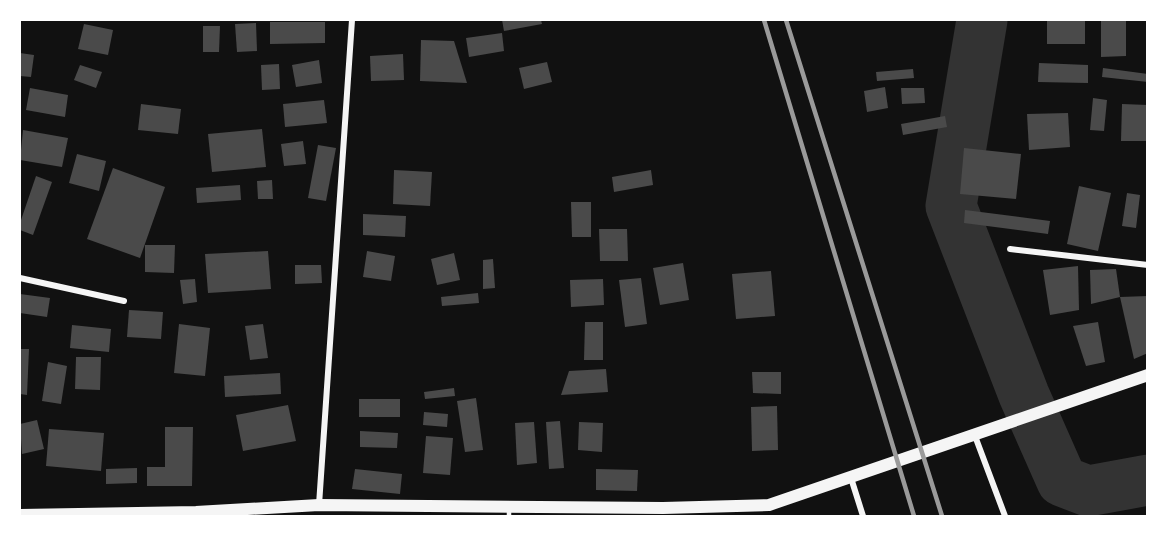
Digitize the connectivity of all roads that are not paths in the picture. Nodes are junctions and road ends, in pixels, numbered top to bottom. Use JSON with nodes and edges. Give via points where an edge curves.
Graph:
{"nodes":[{"id":1,"x":352,"y":20,"type":"edge"},
{"id":2,"x":1010,"y":249,"type":"dead end"},
{"id":3,"x":1148,"y":265,"type":"edge"},
{"id":4,"x":20,"y":278,"type":"edge"},
{"id":5,"x":124,"y":301,"type":"dead end"},
{"id":6,"x":1148,"y":375,"type":"edge"},
{"id":7,"x":975,"y":436,"type":"junction"},
{"id":8,"x":850,"y":478,"type":"junction"},
{"id":9,"x":319,"y":506,"type":"junction"},
{"id":10,"x":509,"y":512,"type":"edge"},
{"id":11,"x":20,"y":515,"type":"edge"},
{"id":12,"x":863,"y":516,"type":"edge"},
{"id":13,"x":1005,"y":516,"type":"edge"}],
"edges":[{"from":1,"to":9,"type":"street"},
{"from":2,"to":3,"type":"street"},
{"from":4,"to":5,"type":"street"},
{"from":6,"to":7,"type":"main road"},
{"from":7,"to":8,"type":"main road"},
{"from":7,"to":13,"type":"street"},
{"from":8,"to":10,"type":"main road","via":[[769,505]]},
{"from":8,"to":12,"type":"street"},
{"from":9,"to":10,"type":"main road"},
{"from":9,"to":11,"type":"main road"}]}
